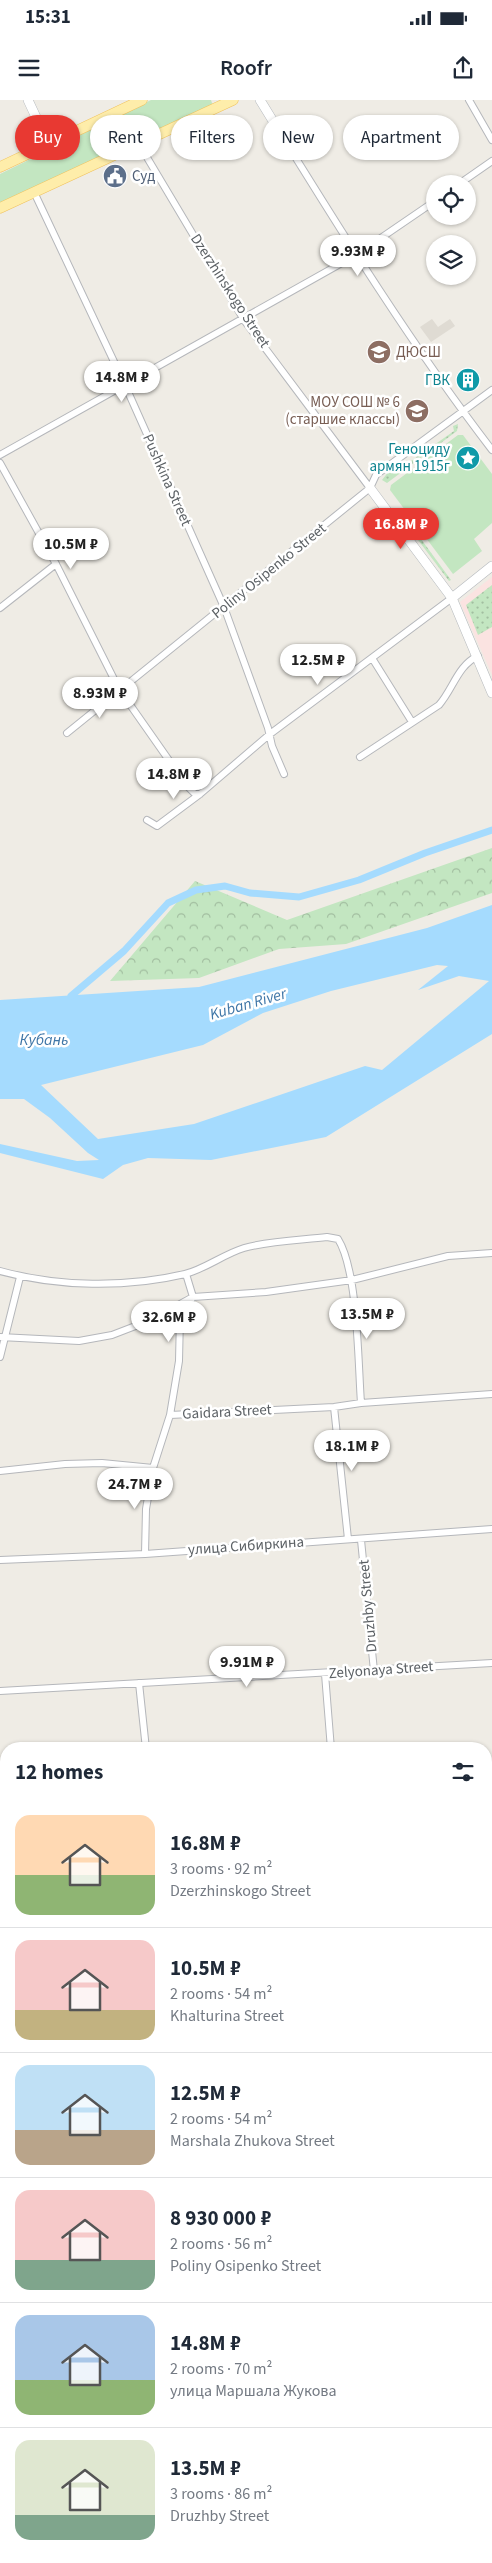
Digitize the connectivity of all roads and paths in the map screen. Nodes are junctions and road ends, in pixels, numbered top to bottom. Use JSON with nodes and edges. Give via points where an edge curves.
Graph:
{"nodes":[{"id":1,"x":28,"y":100,"type":"edge"},
{"id":2,"x":142,"y":100,"type":"edge"},
{"id":3,"x":232,"y":100,"type":"edge"},
{"id":4,"x":260,"y":100,"type":"edge"},
{"id":5,"x":469,"y":100,"type":"edge"},
{"id":6,"x":35,"y":115,"type":"edge"},
{"id":7,"x":269,"y":115,"type":"edge"},
{"id":8,"x":80,"y":129,"type":"edge"},
{"id":9,"x":161,"y":134,"type":"edge"},
{"id":10,"x":492,"y":140,"type":"edge"},
{"id":11,"x":15,"y":160,"type":"edge"},
{"id":12,"x":104,"y":160,"type":"edge"},
{"id":13,"x":149,"y":160,"type":"edge"},
{"id":14,"x":297,"y":160,"type":"edge"},
{"id":15,"x":492,"y":161,"type":"edge"},
{"id":16,"x":0,"y":167,"type":"edge"},
{"id":17,"x":472,"y":175,"type":"edge"},
{"id":18,"x":34,"y":192,"type":"junction"},
{"id":19,"x":426,"y":207,"type":"edge"},
{"id":20,"x":0,"y":208,"type":"edge"},
{"id":21,"x":356,"y":256,"type":"junction"},
{"id":22,"x":244,"y":320,"type":"junction"},
{"id":23,"x":125,"y":385,"type":"junction"},
{"id":24,"x":492,"y":390,"type":"edge"},
{"id":25,"x":464,"y":413,"type":"junction"},
{"id":26,"x":492,"y":450,"type":"edge"},
{"id":27,"x":0,"y":455,"type":"edge"},
{"id":28,"x":0,"y":463,"type":"edge"},
{"id":29,"x":370,"y":488,"type":"junction"},
{"id":30,"x":56,"y":564,"type":"junction"},
{"id":31,"x":492,"y":566,"type":"edge"},
{"id":32,"x":452,"y":598,"type":"junction"},
{"id":33,"x":224,"y":607,"type":"junction"},
{"id":34,"x":0,"y":608,"type":"edge"},
{"id":35,"x":478,"y":656,"type":"junction"},
{"id":36,"x":372,"y":658,"type":"junction"},
{"id":37,"x":119,"y":689,"type":"junction"},
{"id":38,"x":492,"y":693,"type":"edge"},
{"id":39,"x":412,"y":722,"type":"junction"},
{"id":40,"x":67,"y":733,"type":"dead end"},
{"id":41,"x":270,"y":734,"type":"junction"},
{"id":42,"x":360,"y":757,"type":"dead end"},
{"id":43,"x":284,"y":774,"type":"dead end"},
{"id":44,"x":200,"y":794,"type":"junction"},
{"id":45,"x":147,"y":820,"type":"dead end"},
{"id":46,"x":492,"y":1253,"type":"edge"},
{"id":47,"x":0,"y":1271,"type":"edge"},
{"id":48,"x":186,"y":1274,"type":"junction"},
{"id":49,"x":20,"y":1277,"type":"junction"},
{"id":50,"x":352,"y":1280,"type":"junction"},
{"id":51,"x":193,"y":1297,"type":"junction"},
{"id":52,"x":3,"y":1337,"type":"edge"},
{"id":53,"x":0,"y":1357,"type":"edge"},
{"id":54,"x":492,"y":1394,"type":"edge"},
{"id":55,"x":361,"y":1402,"type":"junction"},
{"id":56,"x":334,"y":1407,"type":"junction"},
{"id":57,"x":170,"y":1415,"type":"junction"},
{"id":58,"x":153,"y":1468,"type":"junction"},
{"id":59,"x":0,"y":1471,"type":"edge"},
{"id":60,"x":492,"y":1529,"type":"edge"},
{"id":61,"x":348,"y":1539,"type":"junction"},
{"id":62,"x":361,"y":1540,"type":"junction"},
{"id":63,"x":145,"y":1554,"type":"junction"},
{"id":64,"x":0,"y":1560,"type":"edge"},
{"id":65,"x":492,"y":1663,"type":"edge"},
{"id":66,"x":374,"y":1671,"type":"junction"},
{"id":67,"x":325,"y":1674,"type":"junction"},
{"id":68,"x":140,"y":1683,"type":"junction"},
{"id":69,"x":0,"y":1691,"type":"edge"},
{"id":70,"x":145,"y":1742,"type":"edge"},
{"id":71,"x":330,"y":1742,"type":"edge"}],
"edges":[{"from":1,"to":6,"type":"street"},
{"from":2,"to":8,"type":"main road"},
{"from":3,"to":9,"type":"main road"},
{"from":4,"to":7,"type":"street"},
{"from":5,"to":10,"type":"street"},
{"from":11,"to":16,"type":"main road"},
{"from":12,"to":18,"type":"main road"},
{"from":13,"to":22,"type":"street","name":"Dzerzhinskogo Street"},
{"from":14,"to":21,"type":"street"},
{"from":15,"to":17,"type":"street"},
{"from":18,"to":20,"type":"main road"},
{"from":18,"to":23,"type":"street","name":"Pushkina Street"},
{"from":19,"to":21,"type":"street"},
{"from":21,"to":22,"type":"street"},
{"from":21,"to":25,"type":"street"},
{"from":22,"to":23,"type":"street"},
{"from":22,"to":29,"type":"street","name":"Dzerzhinskogo Street"},
{"from":23,"to":27,"type":"street"},
{"from":23,"to":33,"type":"street","name":"Pushkina Street"},
{"from":24,"to":25,"type":"street","name":"Poliny Osipenko Street"},
{"from":25,"to":26,"type":"street"},
{"from":25,"to":29,"type":"street","name":"Poliny Osipenko Street","via":[[376,475]]},
{"from":28,"to":30,"type":"street"},
{"from":29,"to":32,"type":"street","name":"Dzerzhinskogo Street"},
{"from":29,"to":33,"type":"street","name":"Poliny Osipenko Street"},
{"from":30,"to":34,"type":"street"},
{"from":30,"to":37,"type":"street"},
{"from":31,"to":32,"type":"street"},
{"from":32,"to":35,"type":"street","name":"Dzerzhinskogo Street"},
{"from":32,"to":36,"type":"street"},
{"from":33,"to":37,"type":"street","name":"Poliny Osipenko Street"},
{"from":33,"to":41,"type":"street","name":"Pushkina Street"},
{"from":35,"to":38,"type":"street","name":"Dzerzhinskogo Street"},
{"from":35,"to":39,"type":"street","via":[[468,660],[439,705]]},
{"from":36,"to":39,"type":"street"},
{"from":36,"to":41,"type":"street"},
{"from":37,"to":40,"type":"street","name":"Poliny Osipenko Street"},
{"from":37,"to":44,"type":"street","via":[[186,786],[194,794]]},
{"from":39,"to":42,"type":"street"},
{"from":41,"to":43,"type":"street","name":"Pushkina Street"},
{"from":41,"to":44,"type":"street"},
{"from":44,"to":45,"type":"street","via":[[156,826]]},
{"from":46,"to":50,"type":"street","via":[[448,1256]]},
{"from":47,"to":49,"type":"street"},
{"from":48,"to":49,"type":"street","via":[[93,1284]]},
{"from":48,"to":50,"type":"street","via":[[245,1248],[327,1237],[338,1239]]},
{"from":48,"to":51,"type":"street"},
{"from":49,"to":52,"type":"street"},
{"from":50,"to":51,"type":"street","via":[[266,1292]]},
{"from":50,"to":55,"type":"street"},
{"from":51,"to":52,"type":"street","via":[[151,1320],[112,1335],[79,1341]]},
{"from":51,"to":57,"type":"street","via":[[180,1316],[179,1361]]},
{"from":52,"to":53,"type":"street"},
{"from":54,"to":55,"type":"street","name":"Gaidara Street"},
{"from":55,"to":56,"type":"street","name":"Gaidara Street"},
{"from":56,"to":57,"type":"street","name":"Gaidara Street"},
{"from":56,"to":61,"type":"street"},
{"from":57,"to":58,"type":"street","name":"Gaidara Street"},
{"from":58,"to":59,"type":"street","via":[[102,1463]]},
{"from":58,"to":63,"type":"street","name":"Gaidara Street","via":[[146,1509]]},
{"from":60,"to":62,"type":"street","name":"улица Сибиркина"},
{"from":61,"to":62,"type":"street","name":"улица Сибиркина"},
{"from":61,"to":63,"type":"street","name":"улица Сибиркина"},
{"from":62,"to":66,"type":"street","name":"Druzhby Street"},
{"from":63,"to":64,"type":"street","name":"улица Сибиркина"},
{"from":65,"to":66,"type":"street","name":"Zelyonaya Street"},
{"from":66,"to":67,"type":"street","name":"Zelyonaya Street"},
{"from":67,"to":68,"type":"street","name":"Zelyonaya Street"},
{"from":67,"to":71,"type":"street"},
{"from":68,"to":69,"type":"street","name":"Zelyonaya Street"},
{"from":68,"to":70,"type":"street"}]}
